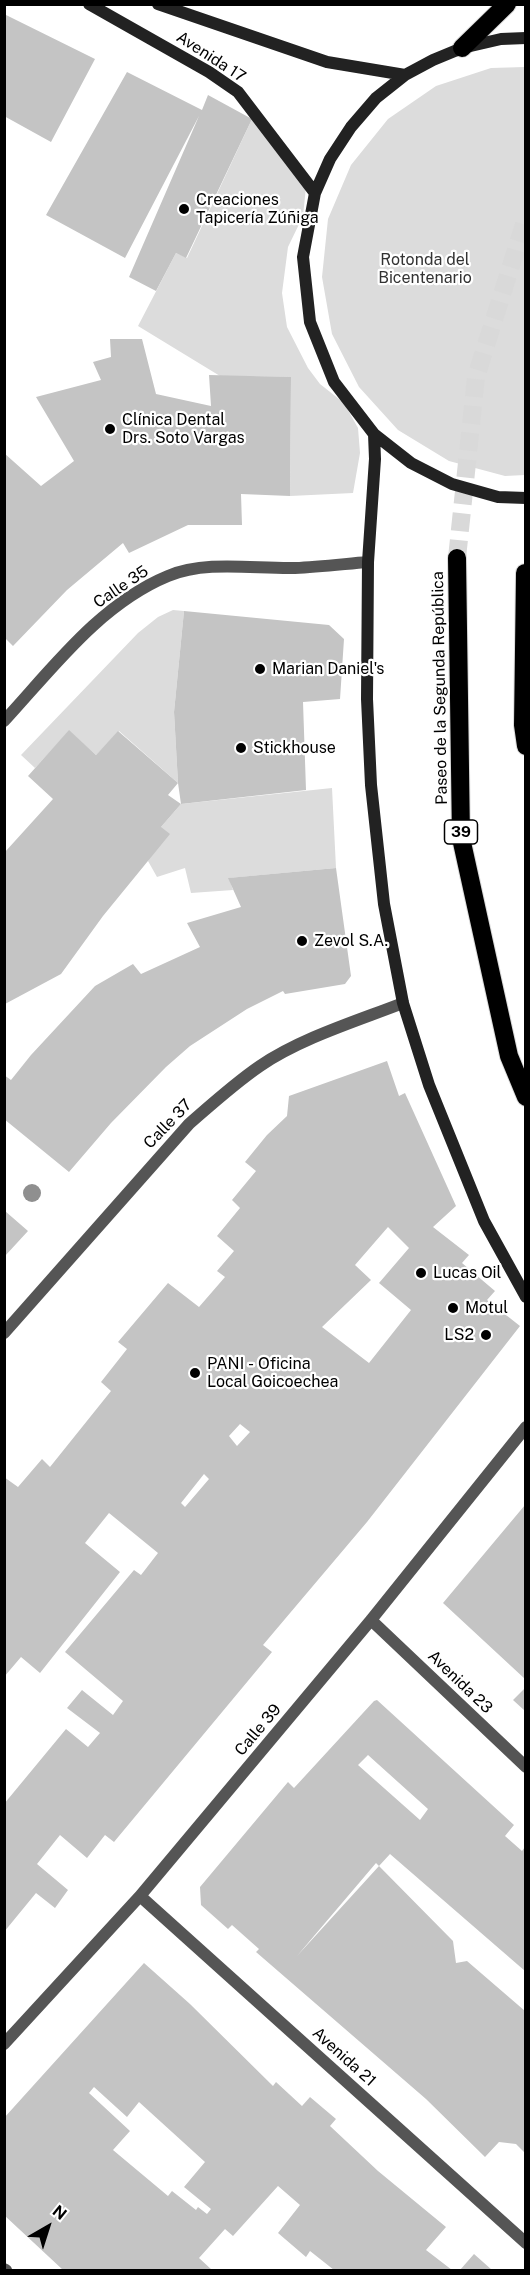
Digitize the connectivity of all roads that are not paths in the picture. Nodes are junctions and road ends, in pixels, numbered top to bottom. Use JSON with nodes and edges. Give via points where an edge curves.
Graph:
{"nodes":[{"id":1,"x":88,"y":4,"type":"edge"},
{"id":2,"x":158,"y":4,"type":"edge"},
{"id":3,"x":507,"y":4,"type":"edge"},
{"id":4,"x":525,"y":38,"type":"edge"},
{"id":5,"x":462,"y":48,"type":"junction"},
{"id":6,"x":405,"y":75,"type":"junction"},
{"id":7,"x":315,"y":193,"type":"junction"},
{"id":8,"x":374,"y":434,"type":"junction"},
{"id":9,"x":525,"y":498,"type":"edge"},
{"id":10,"x":457,"y":558,"type":"tunnel mouth"},
{"id":11,"x":368,"y":562,"type":"junction"},
{"id":12,"x":525,"y":573,"type":"edge"},
{"id":13,"x":4,"y":722,"type":"edge"},
{"id":14,"x":525,"y":746,"type":"edge"},
{"id":15,"x":403,"y":1003,"type":"junction"},
{"id":16,"x":525,"y":1097,"type":"edge"},
{"id":17,"x":525,"y":1297,"type":"edge"},
{"id":18,"x":4,"y":1333,"type":"edge"},
{"id":19,"x":525,"y":1426,"type":"edge"},
{"id":20,"x":371,"y":1620,"type":"junction"},
{"id":21,"x":525,"y":1767,"type":"edge"},
{"id":22,"x":140,"y":1896,"type":"junction"},
{"id":23,"x":4,"y":2044,"type":"edge"},
{"id":24,"x":525,"y":2243,"type":"edge"}],
"edges":[{"from":1,"to":7,"type":"main road","name":"Avenida 17","via":[[238,92]]},
{"from":2,"to":6,"type":"main road","name":"Avenida 17","via":[[327,62]]},
{"from":3,"to":5,"type":"highway"},
{"from":4,"to":5,"type":"main road"},
{"from":5,"to":6,"type":"main road"},
{"from":6,"to":7,"type":"main road","via":[[376,98],[351,127],[330,159]]},
{"from":7,"to":8,"type":"main road","via":[[303,257],[310,322],[334,382]]},
{"from":8,"to":9,"type":"main road","via":[[411,463],[452,484],[498,496]]},
{"from":8,"to":11,"type":"main road"},
{"from":10,"to":16,"type":"highway","name":"Paseo de la Segunda República","number":"39","via":[[461,838],[509,1056]]},
{"from":11,"to":13,"type":"street","name":"Calle 35","via":[[295,568],[210,568],[168,576],[105,616]]},
{"from":11,"to":15,"type":"main road","via":[[371,785],[384,904]]},
{"from":12,"to":14,"type":"highway"},
{"from":15,"to":17,"type":"main road","via":[[429,1085],[484,1221]]},
{"from":15,"to":18,"type":"street","name":"Calle 37","via":[[305,1042],[262,1065],[224,1094],[189,1124]]},
{"from":19,"to":20,"type":"street","name":"Calle 39"},
{"from":20,"to":21,"type":"street","name":"Avenida 23"},
{"from":20,"to":22,"type":"street","name":"Calle 39"},
{"from":22,"to":23,"type":"street","name":"Calle 39"},
{"from":22,"to":24,"type":"street","name":"Avenida 21"}]}
